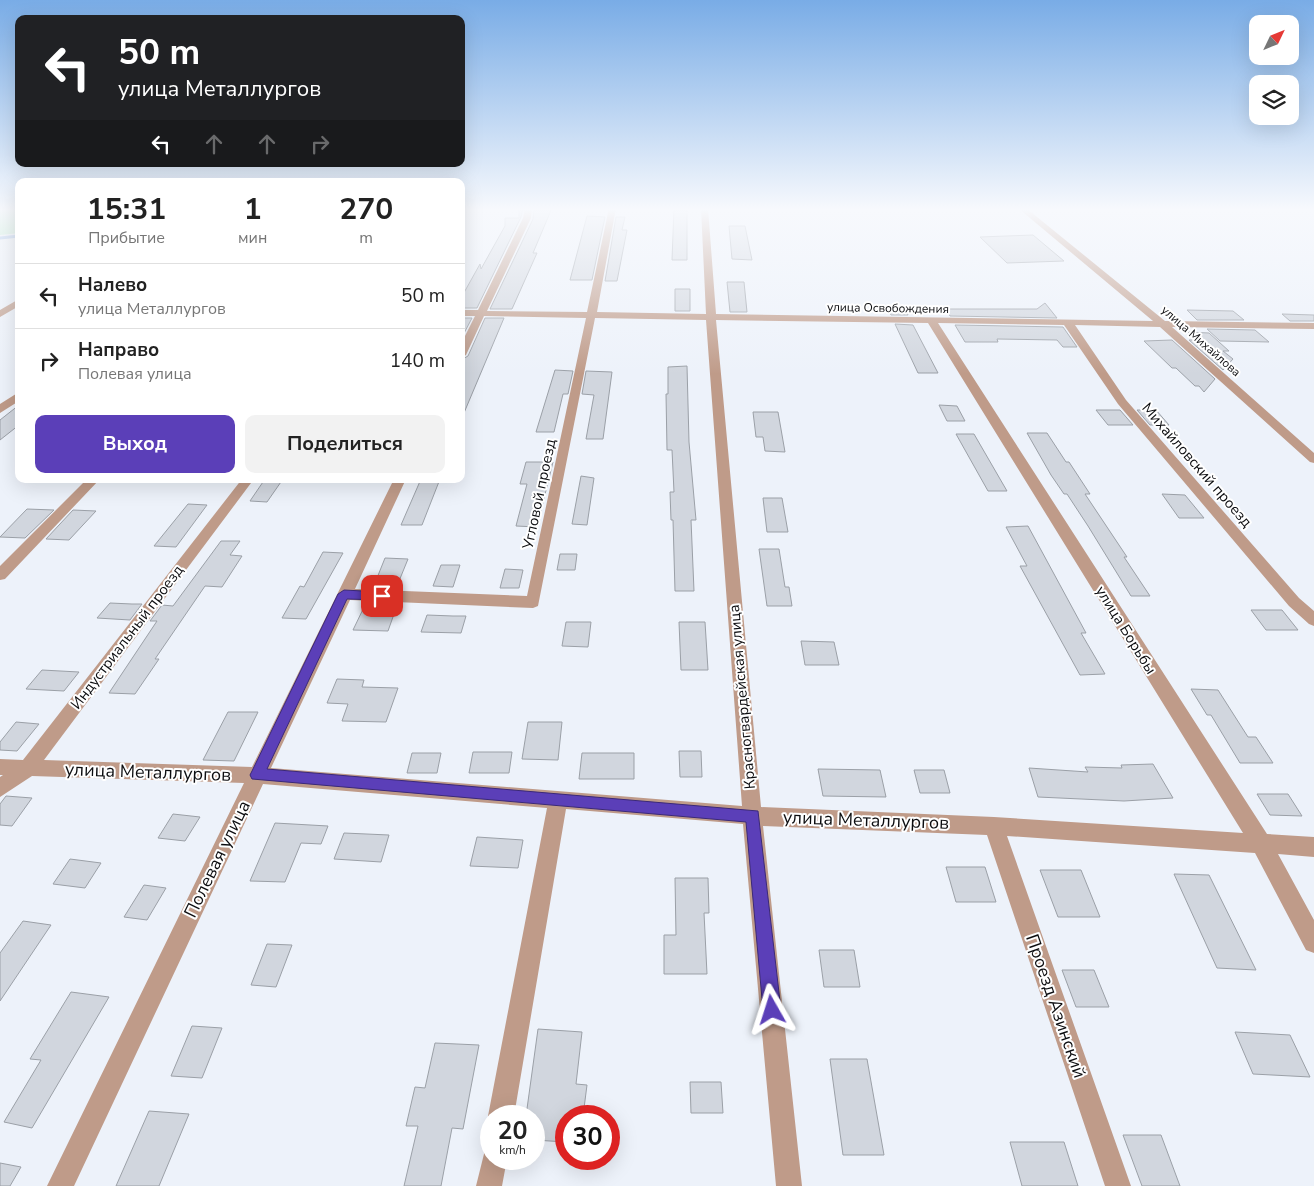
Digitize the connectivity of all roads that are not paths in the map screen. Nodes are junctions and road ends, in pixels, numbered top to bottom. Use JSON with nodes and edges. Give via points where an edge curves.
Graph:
{"nodes":[{"id":1,"x":506,"y":263,"type":"edge"},
{"id":2,"x":602,"y":263,"type":"edge"},
{"id":3,"x":708,"y":263,"type":"edge"},
{"id":4,"x":1089,"y":263,"type":"edge"},
{"id":5,"x":0,"y":300,"type":"edge"},
{"id":6,"x":15,"y":302,"type":"edge"},
{"id":7,"x":15,"y":305,"type":"edge"},
{"id":8,"x":465,"y":313,"type":"edge"},
{"id":9,"x":482,"y":313,"type":"junction"},
{"id":10,"x":0,"y":314,"type":"edge"},
{"id":11,"x":592,"y":317,"type":"junction"},
{"id":12,"x":710,"y":318,"type":"junction"},
{"id":13,"x":932,"y":321,"type":"junction"},
{"id":14,"x":1066,"y":322,"type":"junction"},
{"id":15,"x":1163,"y":324,"type":"junction"},
{"id":16,"x":1314,"y":326,"type":"edge"},
{"id":17,"x":465,"y":347,"type":"edge"},
{"id":18,"x":15,"y":398,"type":"edge"},
{"id":19,"x":0,"y":410,"type":"edge"},
{"id":20,"x":1314,"y":459,"type":"edge"},
{"id":21,"x":90,"y":483,"type":"edge"},
{"id":22,"x":245,"y":483,"type":"edge"},
{"id":23,"x":398,"y":483,"type":"edge"},
{"id":24,"x":0,"y":575,"type":"edge"},
{"id":25,"x":344,"y":594,"type":"junction"},
{"id":26,"x":1314,"y":620,"type":"edge"},
{"id":27,"x":0,"y":767,"type":"edge"},
{"id":28,"x":26,"y":769,"type":"junction"},
{"id":29,"x":257,"y":775,"type":"junction"},
{"id":30,"x":0,"y":788,"type":"edge"},
{"id":31,"x":558,"y":800,"type":"junction"},
{"id":32,"x":752,"y":816,"type":"junction"},
{"id":33,"x":994,"y":826,"type":"junction"},
{"id":34,"x":1262,"y":844,"type":"junction"},
{"id":35,"x":1314,"y":847,"type":"edge"},
{"id":36,"x":1314,"y":942,"type":"edge"},
{"id":37,"x":504,"y":1105,"type":"edge"},
{"id":38,"x":492,"y":1170,"type":"edge"},
{"id":39,"x":60,"y":1186,"type":"edge"},
{"id":40,"x":489,"y":1186,"type":"edge"},
{"id":41,"x":789,"y":1186,"type":"edge"},
{"id":42,"x":1118,"y":1186,"type":"edge"}],
"edges":[{"from":1,"to":9,"type":"street"},
{"from":2,"to":11,"type":"street","name":"Угловой проезд"},
{"from":3,"to":12,"type":"street","name":"Красногвардейская улица"},
{"from":4,"to":15,"type":"street","name":"улица Михайлова"},
{"from":5,"to":6,"type":"street"},
{"from":7,"to":10,"type":"street"},
{"from":8,"to":9,"type":"street","name":"улица Освобождения"},
{"from":9,"to":11,"type":"street","name":"улица Освобождения"},
{"from":9,"to":17,"type":"street"},
{"from":11,"to":12,"type":"street","name":"улица Освобождения"},
{"from":11,"to":25,"type":"street","name":"Угловой проезд","via":[[533,602]]},
{"from":12,"to":13,"type":"street","name":"улица Освобождения"},
{"from":12,"to":32,"type":"street","name":"Красногвардейская улица"},
{"from":13,"to":14,"type":"street","name":"улица Освобождения"},
{"from":13,"to":34,"type":"street","name":"улица Борьбы"},
{"from":14,"to":15,"type":"street","name":"улица Освобождения"},
{"from":14,"to":26,"type":"street","name":"Михайловский проезд","via":[[1122,402],[1294,602]]},
{"from":15,"to":16,"type":"street","name":"улица Освобождения"},
{"from":15,"to":20,"type":"street","name":"улица Михайлова"},
{"from":18,"to":19,"type":"street"},
{"from":21,"to":24,"type":"street"},
{"from":22,"to":28,"type":"street","name":"Индустриальный проезд"},
{"from":23,"to":25,"type":"street","name":"Полевая улица"},
{"from":25,"to":29,"type":"street","name":"Полевая улица"},
{"from":27,"to":28,"type":"street","name":"улица Металлургов"},
{"from":28,"to":29,"type":"street","name":"улица Металлургов"},
{"from":28,"to":30,"type":"street","name":"Индустриальный проезд"},
{"from":29,"to":31,"type":"street","name":"улица Металлургов"},
{"from":29,"to":39,"type":"street","name":"Полевая улица"},
{"from":31,"to":32,"type":"street","name":"улица Металлургов"},
{"from":31,"to":37,"type":"street"},
{"from":32,"to":33,"type":"street","name":"улица Металлургов"},
{"from":32,"to":41,"type":"street","name":"Красногвардейская улица"},
{"from":33,"to":34,"type":"street","name":"улица Металлургов"},
{"from":33,"to":42,"type":"street","name":"Проезд Азинский"},
{"from":34,"to":35,"type":"street","name":"улица Металлургов"},
{"from":34,"to":36,"type":"street","name":"улица Борьбы"},
{"from":38,"to":40,"type":"street"}]}
